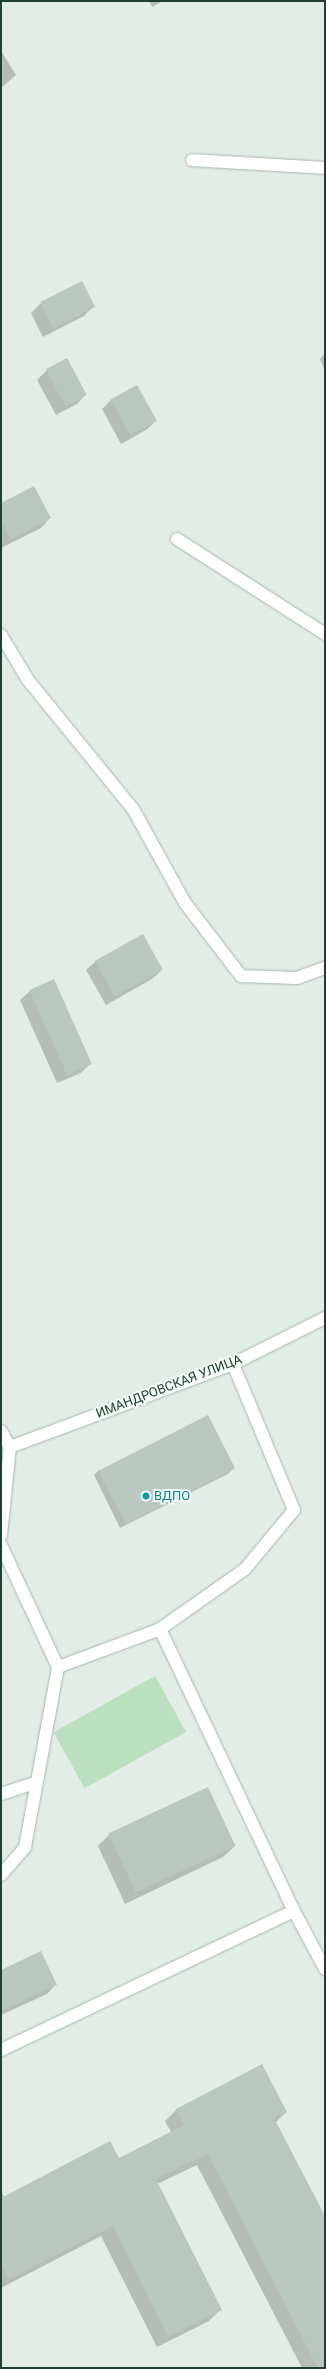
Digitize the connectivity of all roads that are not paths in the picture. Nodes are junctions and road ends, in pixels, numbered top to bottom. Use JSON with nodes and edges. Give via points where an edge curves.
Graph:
{"nodes":[{"id":1,"x":192,"y":160,"type":"dead end"},
{"id":2,"x":325,"y":168,"type":"edge"},
{"id":3,"x":177,"y":539,"type":"dead end"},
{"id":4,"x":325,"y":634,"type":"edge"},
{"id":5,"x":1,"y":635,"type":"edge"},
{"id":6,"x":325,"y":968,"type":"edge"},
{"id":7,"x":325,"y":1318,"type":"edge"},
{"id":8,"x":233,"y":1364,"type":"junction"},
{"id":9,"x":1,"y":1431,"type":"edge"},
{"id":10,"x":5,"y":1450,"type":"edge"},
{"id":11,"x":1,"y":1535,"type":"edge"},
{"id":12,"x":1,"y":1545,"type":"edge"},
{"id":13,"x":160,"y":1628,"type":"junction"},
{"id":14,"x":58,"y":1667,"type":"junction"},
{"id":15,"x":37,"y":1782,"type":"junction"},
{"id":16,"x":1,"y":1794,"type":"edge"},
{"id":17,"x":1,"y":1875,"type":"edge"},
{"id":18,"x":294,"y":1911,"type":"junction"},
{"id":19,"x":325,"y":1969,"type":"edge"},
{"id":20,"x":1,"y":2050,"type":"edge"}],
"edges":[{"from":1,"to":2,"type":"street"},
{"from":3,"to":4,"type":"street"},
{"from":5,"to":6,"type":"street","via":[[28,680],[134,809],[185,903],[241,976],[297,978]]},
{"from":7,"to":8,"type":"street","name":"ИМАНДРОВСКАЯ УЛИЦА"},
{"from":8,"to":10,"type":"street","name":"ИМАНДРОВСКАЯ УЛИЦА"},
{"from":8,"to":13,"type":"street","via":[[294,1510],[245,1569]]},
{"from":9,"to":10,"type":"street"},
{"from":10,"to":11,"type":"street"},
{"from":12,"to":14,"type":"street"},
{"from":13,"to":14,"type":"street"},
{"from":13,"to":18,"type":"street"},
{"from":14,"to":15,"type":"street"},
{"from":15,"to":16,"type":"street"},
{"from":15,"to":17,"type":"street","via":[[25,1847]]},
{"from":18,"to":19,"type":"street"},
{"from":18,"to":20,"type":"street"}]}
